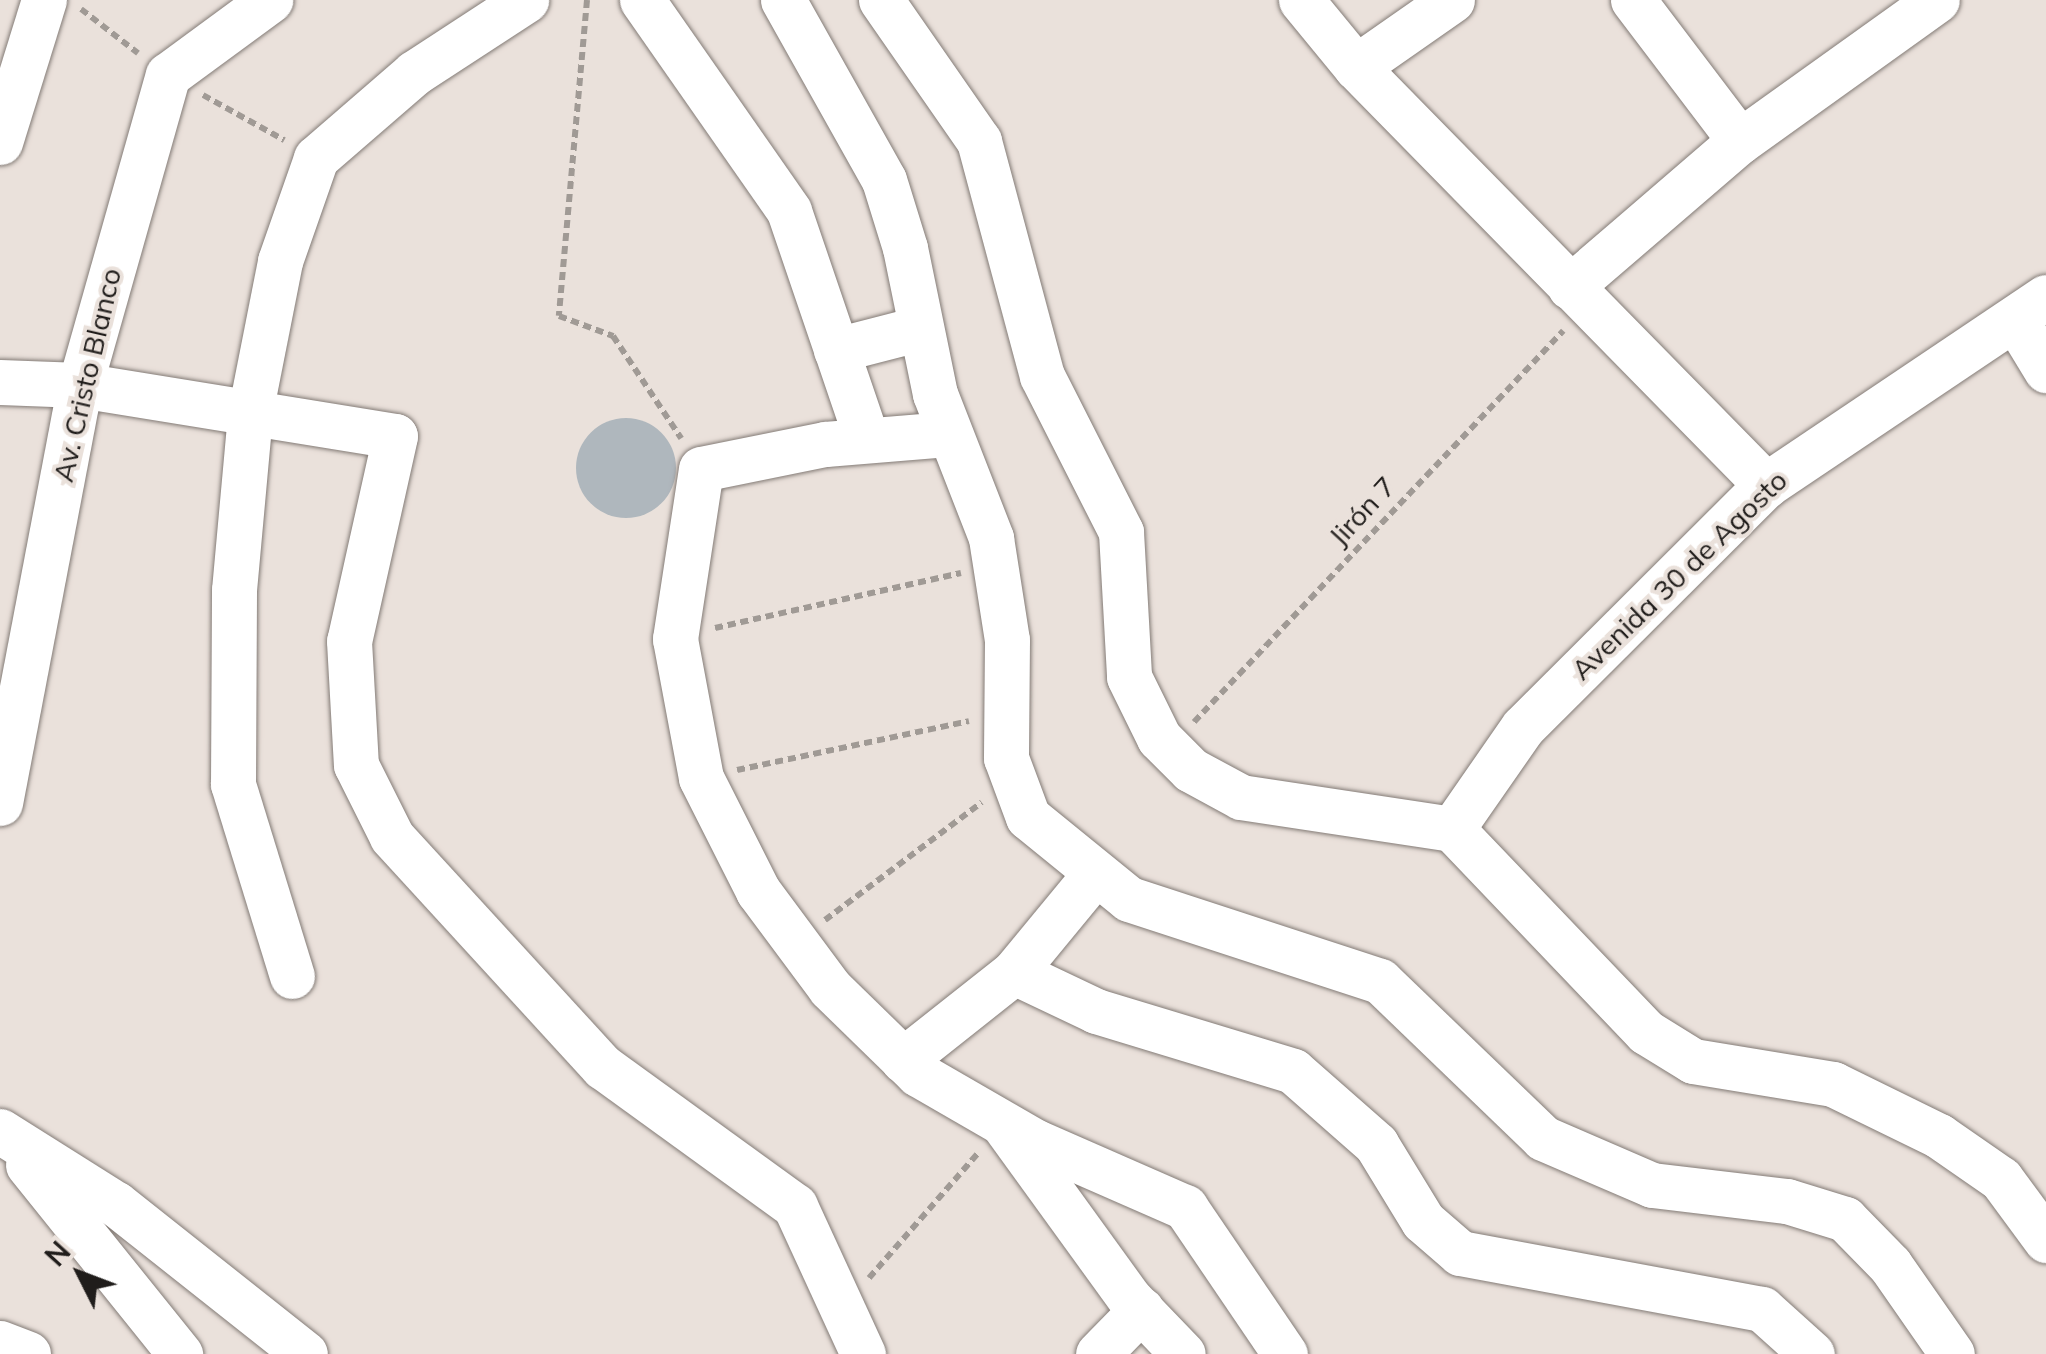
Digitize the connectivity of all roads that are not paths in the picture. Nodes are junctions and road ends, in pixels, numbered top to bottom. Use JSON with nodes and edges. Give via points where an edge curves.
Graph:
{"nodes":[{"id":1,"x":44,"y":0,"type":"edge"},
{"id":2,"x":270,"y":0,"type":"edge"},
{"id":3,"x":526,"y":0,"type":"edge"},
{"id":4,"x":642,"y":0,"type":"edge"},
{"id":5,"x":783,"y":0,"type":"edge"},
{"id":6,"x":882,"y":0,"type":"edge"},
{"id":7,"x":1301,"y":0,"type":"edge"},
{"id":8,"x":1452,"y":0,"type":"edge"},
{"id":9,"x":1633,"y":0,"type":"edge"},
{"id":10,"x":1938,"y":0,"type":"edge"},
{"id":11,"x":1356,"y":68,"type":"junction"},
{"id":12,"x":1740,"y":141,"type":"junction"},
{"id":13,"x":0,"y":142,"type":"edge"},
{"id":14,"x":1579,"y":296,"type":"junction"},
{"id":15,"x":2031,"y":308,"type":"edge"},
{"id":16,"x":916,"y":329,"type":"junction"},
{"id":17,"x":836,"y":350,"type":"junction"},
{"id":18,"x":2046,"y":370,"type":"edge"},
{"id":19,"x":0,"y":382,"type":"edge"},
{"id":20,"x":80,"y":386,"type":"junction"},
{"id":21,"x":250,"y":413,"type":"junction"},
{"id":22,"x":947,"y":434,"type":"junction"},
{"id":23,"x":867,"y":440,"type":"junction"},
{"id":24,"x":1766,"y":484,"type":"junction"},
{"id":25,"x":0,"y":803,"type":"edge"},
{"id":26,"x":1452,"y":829,"type":"junction"},
{"id":27,"x":1094,"y":876,"type":"junction"},
{"id":28,"x":1014,"y":972,"type":"junction"},
{"id":29,"x":292,"y":976,"type":"dead end"},
{"id":30,"x":904,"y":1060,"type":"junction"},
{"id":31,"x":1003,"y":1124,"type":"junction"},
{"id":32,"x":0,"y":1132,"type":"edge"},
{"id":33,"x":2046,"y":1240,"type":"edge"},
{"id":34,"x":1142,"y":1310,"type":"junction"},
{"id":35,"x":0,"y":1343,"type":"edge"},
{"id":36,"x":28,"y":1354,"type":"edge"},
{"id":37,"x":180,"y":1354,"type":"edge"},
{"id":38,"x":304,"y":1354,"type":"edge"},
{"id":39,"x":863,"y":1354,"type":"edge"},
{"id":40,"x":1098,"y":1354,"type":"edge"},
{"id":41,"x":1183,"y":1354,"type":"edge"},
{"id":42,"x":1285,"y":1354,"type":"edge"},
{"id":43,"x":1812,"y":1354,"type":"edge"},
{"id":44,"x":1952,"y":1354,"type":"edge"}],
"edges":[{"from":1,"to":13,"type":"street"},
{"from":2,"to":20,"type":"street","name":"Av. Cristo Blanco","via":[[168,76]]},
{"from":3,"to":21,"type":"street","via":[[414,73],[316,158],[280,261]]},
{"from":4,"to":17,"type":"street","via":[[790,211]]},
{"from":5,"to":16,"type":"street","via":[[884,180]]},
{"from":6,"to":26,"type":"street","via":[[979,141],[1042,376],[1121,532],[1129,677],[1169,748],[1241,797]]},
{"from":7,"to":11,"type":"street"},
{"from":8,"to":11,"type":"street"},
{"from":9,"to":12,"type":"street"},
{"from":10,"to":12,"type":"street"},
{"from":11,"to":14,"type":"street"},
{"from":12,"to":14,"type":"street"},
{"from":14,"to":24,"type":"street"},
{"from":15,"to":18,"type":"street"},
{"from":15,"to":24,"type":"street","name":"Avenida 30 de Agosto"},
{"from":16,"to":17,"type":"street"},
{"from":16,"to":22,"type":"street"},
{"from":17,"to":23,"type":"street"},
{"from":19,"to":20,"type":"street"},
{"from":20,"to":21,"type":"street"},
{"from":20,"to":25,"type":"street","name":"Av. Cristo Blanco"},
{"from":21,"to":29,"type":"street","via":[[234,590],[232,784]]},
{"from":21,"to":39,"type":"street","via":[[395,436],[349,641],[356,765],[392,838],[603,1067],[795,1206]]},
{"from":22,"to":23,"type":"street"},
{"from":22,"to":27,"type":"street","via":[[996,567],[1013,777],[1028,817]]},
{"from":23,"to":30,"type":"street","via":[[700,469],[675,639],[701,778],[758,892]]},
{"from":24,"to":26,"type":"street","name":"Avenida 30 de Agosto","via":[[1523,727]]},
{"from":26,"to":33,"type":"street","via":[[1646,1032],[1693,1062],[1833,1084],[1939,1136],[2001,1179]]},
{"from":27,"to":28,"type":"street"},
{"from":27,"to":44,"type":"street","via":[[1128,899],[1380,981],[1544,1138],[1652,1185],[1787,1201],[1845,1219],[1890,1265]]},
{"from":28,"to":30,"type":"street"},
{"from":28,"to":43,"type":"street","via":[[1096,1011],[1293,1071],[1362,1129],[1423,1221],[1460,1253],[1762,1309]]},
{"from":30,"to":31,"type":"street"},
{"from":31,"to":34,"type":"street"},
{"from":31,"to":42,"type":"street","via":[[1184,1207]]},
{"from":32,"to":37,"type":"street"},
{"from":32,"to":38,"type":"street","via":[[116,1204]]},
{"from":34,"to":40,"type":"street"},
{"from":34,"to":41,"type":"street"},
{"from":35,"to":36,"type":"street"}]}
